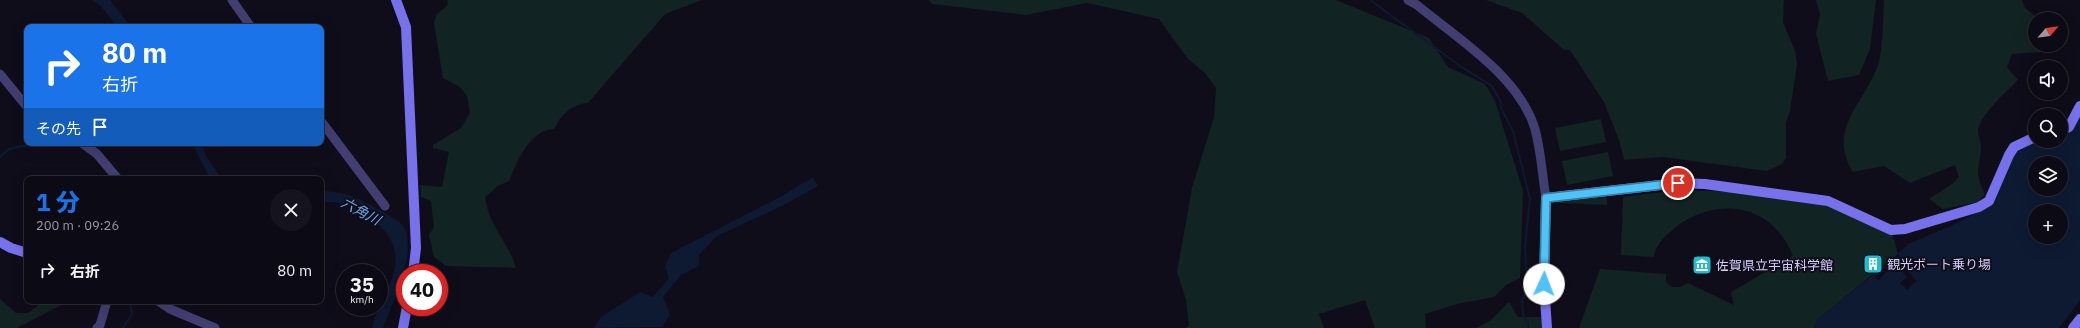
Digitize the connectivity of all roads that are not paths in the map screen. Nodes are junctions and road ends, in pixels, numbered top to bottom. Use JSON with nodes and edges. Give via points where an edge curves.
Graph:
{"nodes":[{"id":1,"x":232,"y":0,"type":"edge"},
{"id":2,"x":396,"y":0,"type":"edge"},
{"id":3,"x":1408,"y":0,"type":"edge"},
{"id":4,"x":249,"y":24,"type":"edge"},
{"id":5,"x":0,"y":74,"type":"edge"},
{"id":6,"x":24,"y":103,"type":"edge"},
{"id":7,"x":2080,"y":106,"type":"edge"},
{"id":8,"x":324,"y":125,"type":"edge"},
{"id":9,"x":2068,"y":128,"type":"edge"},
{"id":10,"x":2028,"y":141,"type":"edge"},
{"id":11,"x":86,"y":146,"type":"edge"},
{"id":12,"x":115,"y":176,"type":"edge"},
{"id":13,"x":1546,"y":198,"type":"junction"},
{"id":14,"x":385,"y":206,"type":"dead end"},
{"id":15,"x":0,"y":242,"type":"edge"},
{"id":16,"x":24,"y":252,"type":"edge"},
{"id":17,"x":414,"y":264,"type":"edge"},
{"id":18,"x":106,"y":304,"type":"edge"},
{"id":19,"x":164,"y":304,"type":"edge"},
{"id":20,"x":405,"y":316,"type":"edge"},
{"id":21,"x":2080,"y":319,"type":"edge"},
{"id":22,"x":97,"y":328,"type":"edge"},
{"id":23,"x":215,"y":328,"type":"edge"},
{"id":24,"x":403,"y":328,"type":"edge"},
{"id":25,"x":1547,"y":328,"type":"edge"},
{"id":26,"x":2073,"y":328,"type":"edge"}],
"edges":[{"from":1,"to":4,"type":"street"},
{"from":2,"to":17,"type":"street","via":[[406,27],[416,248]]},
{"from":3,"to":13,"type":"street","via":[[1494,68],[1522,100],[1534,126]]},
{"from":5,"to":6,"type":"street"},
{"from":7,"to":9,"type":"street"},
{"from":8,"to":14,"type":"street"},
{"from":10,"to":13,"type":"street","via":[[2014,148],[2009,155],[1990,201],[1979,208],[1905,229],[1891,230],[1828,200],[1705,184],[1678,183]]},
{"from":11,"to":12,"type":"street","via":[[97,154]]},
{"from":13,"to":25,"type":"street","via":[[1544,284]]},
{"from":15,"to":16,"type":"street"},
{"from":18,"to":22,"type":"street"},
{"from":19,"to":23,"type":"street"},
{"from":20,"to":24,"type":"street"},
{"from":21,"to":26,"type":"street"}]}
